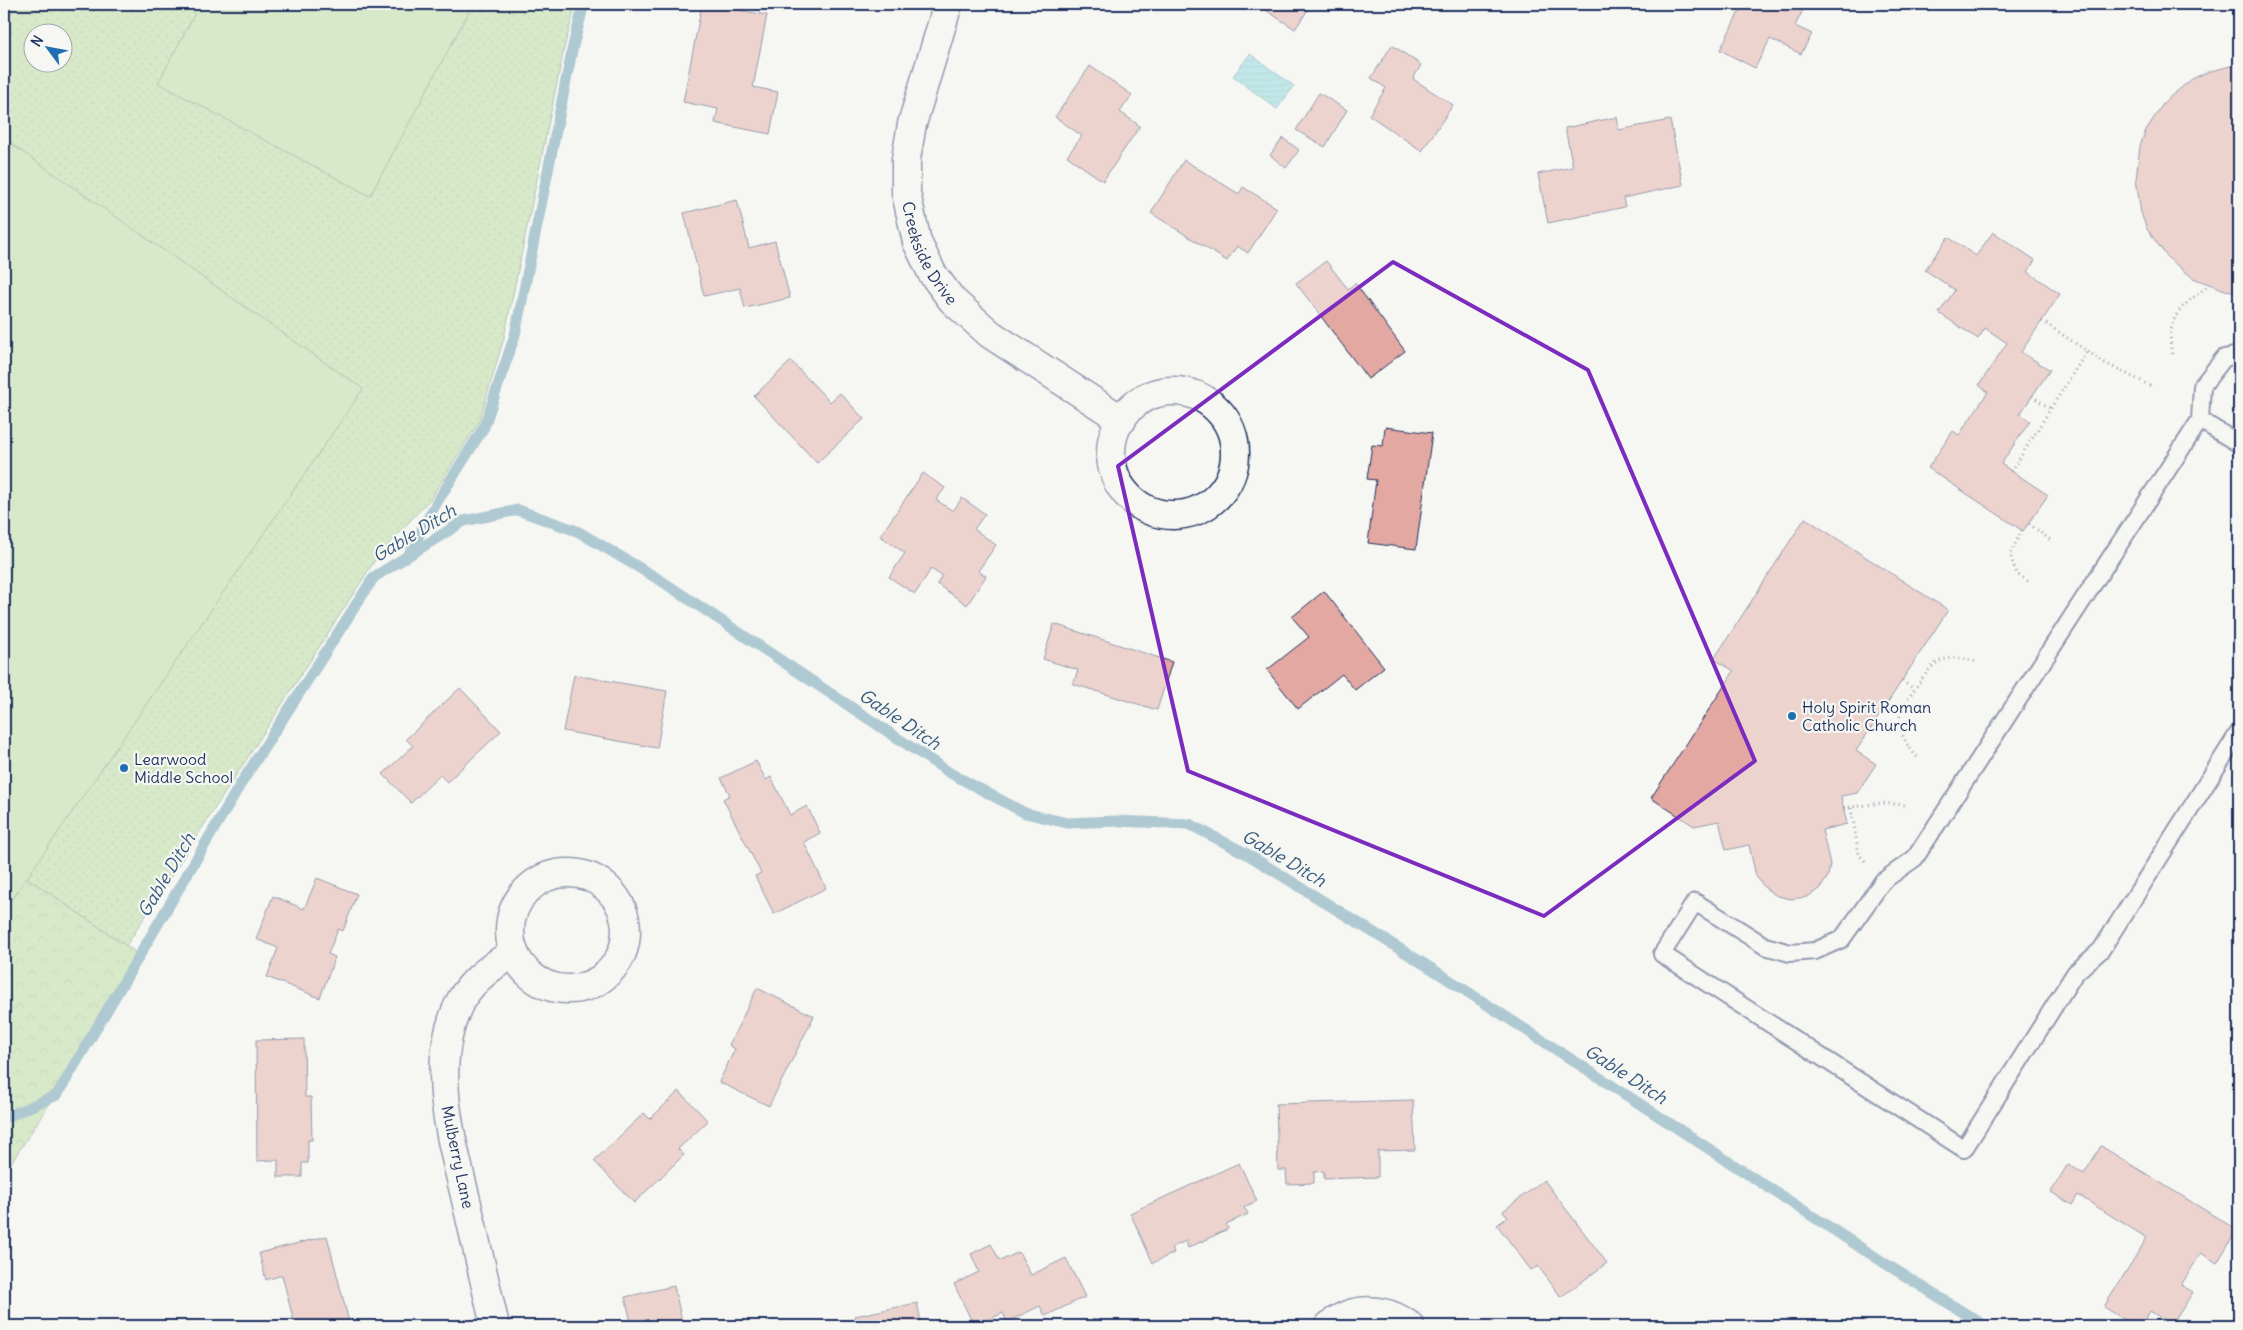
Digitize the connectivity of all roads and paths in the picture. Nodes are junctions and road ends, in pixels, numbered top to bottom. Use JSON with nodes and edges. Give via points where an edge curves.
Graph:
{"nodes":[{"id":1,"x":948,"y":4,"type":"edge"},
{"id":2,"x":2209,"y":285,"type":"dead end"},
{"id":3,"x":2042,"y":321,"type":"dead end"},
{"id":4,"x":2087,"y":351,"type":"junction"},
{"id":5,"x":2172,"y":354,"type":"dead end"},
{"id":6,"x":2239,"y":354,"type":"edge"},
{"id":7,"x":2151,"y":386,"type":"dead end"},
{"id":8,"x":2032,"y":396,"type":"dead end"},
{"id":9,"x":2051,"y":409,"type":"junction"},
{"id":10,"x":1122,"y":420,"type":"junction"},
{"id":11,"x":2200,"y":420,"type":"junction"},
{"id":12,"x":2239,"y":444,"type":"edge"},
{"id":13,"x":2011,"y":472,"type":"dead end"},
{"id":14,"x":2028,"y":524,"type":"dead end"},
{"id":15,"x":2022,"y":530,"type":"dead end"},
{"id":16,"x":2053,"y":542,"type":"dead end"},
{"id":17,"x":2028,"y":581,"type":"dead end"},
{"id":18,"x":1977,"y":662,"type":"dead end"},
{"id":19,"x":1902,"y":681,"type":"dead end"},
{"id":20,"x":1914,"y":689,"type":"junction"},
{"id":21,"x":2239,"y":732,"type":"edge"},
{"id":22,"x":1917,"y":757,"type":"dead end"},
{"id":23,"x":1905,"y":805,"type":"dead end"},
{"id":24,"x":1844,"y":808,"type":"dead end"},
{"id":25,"x":1851,"y":808,"type":"junction"},
{"id":26,"x":1867,"y":864,"type":"dead end"},
{"id":27,"x":514,"y":952,"type":"junction"},
{"id":28,"x":495,"y":1326,"type":"edge"},
{"id":29,"x":1329,"y":1326,"type":"edge"},
{"id":30,"x":1410,"y":1326,"type":"edge"}],
"edges":[{"from":1,"to":10,"type":"street","name":"Creekside Drive","via":[[912,124],[906,159],[906,193],[917,242],[932,273],[952,300],[990,334]]},
{"from":2,"to":5,"type":"path","via":[[2182,307],[2173,319],[2170,331]]},
{"from":3,"to":4,"type":"path"},
{"from":4,"to":7,"type":"path","via":[[2105,364]]},
{"from":4,"to":9,"type":"path"},
{"from":6,"to":11,"type":"lane","via":[[2224,358],[2202,386]]},
{"from":8,"to":9,"type":"path"},
{"from":9,"to":13,"type":"path"},
{"from":10,"to":10,"type":"street","via":[[1113,441],[1112,463],[1120,484],[1134,501],[1154,512],[1183,515],[1204,507],[1221,493],[1232,473],[1234,444],[1227,423],[1213,406],[1193,395],[1164,392],[1149,396]]},
{"from":11,"to":12,"type":"lane"},
{"from":11,"to":21,"type":"lane","via":[[1915,858],[1883,881],[1842,939],[1815,951],[1790,953],[1765,946],[1695,902],[1662,954],[1964,1149],[2075,973],[2100,950]]},
{"from":14,"to":16,"type":"path"},
{"from":15,"to":17,"type":"path","via":[[2010,555],[2017,574]]},
{"from":18,"to":20,"type":"path","via":[[1960,658],[1939,661],[1928,667]]},
{"from":19,"to":20,"type":"path"},
{"from":20,"to":22,"type":"path","via":[[1901,709],[1900,718],[1904,738]]},
{"from":23,"to":25,"type":"path","via":[[1882,803]]},
{"from":24,"to":25,"type":"path"},
{"from":25,"to":26,"type":"path","via":[[1860,856]]},
{"from":27,"to":27,"type":"street","via":[[526,971],[544,984],[566,989],[588,986],[607,974],[621,957],[627,936],[624,913],[614,894],[590,876],[567,872],[546,877],[527,890],[515,909],[510,930]]},
{"from":27,"to":28,"type":"street","name":"Mulberry Lane","via":[[484,971],[462,1000],[447,1039],[444,1073],[447,1116]]},
{"from":29,"to":30,"type":"street","via":[[1348,1314],[1373,1311],[1397,1318]]}]}
